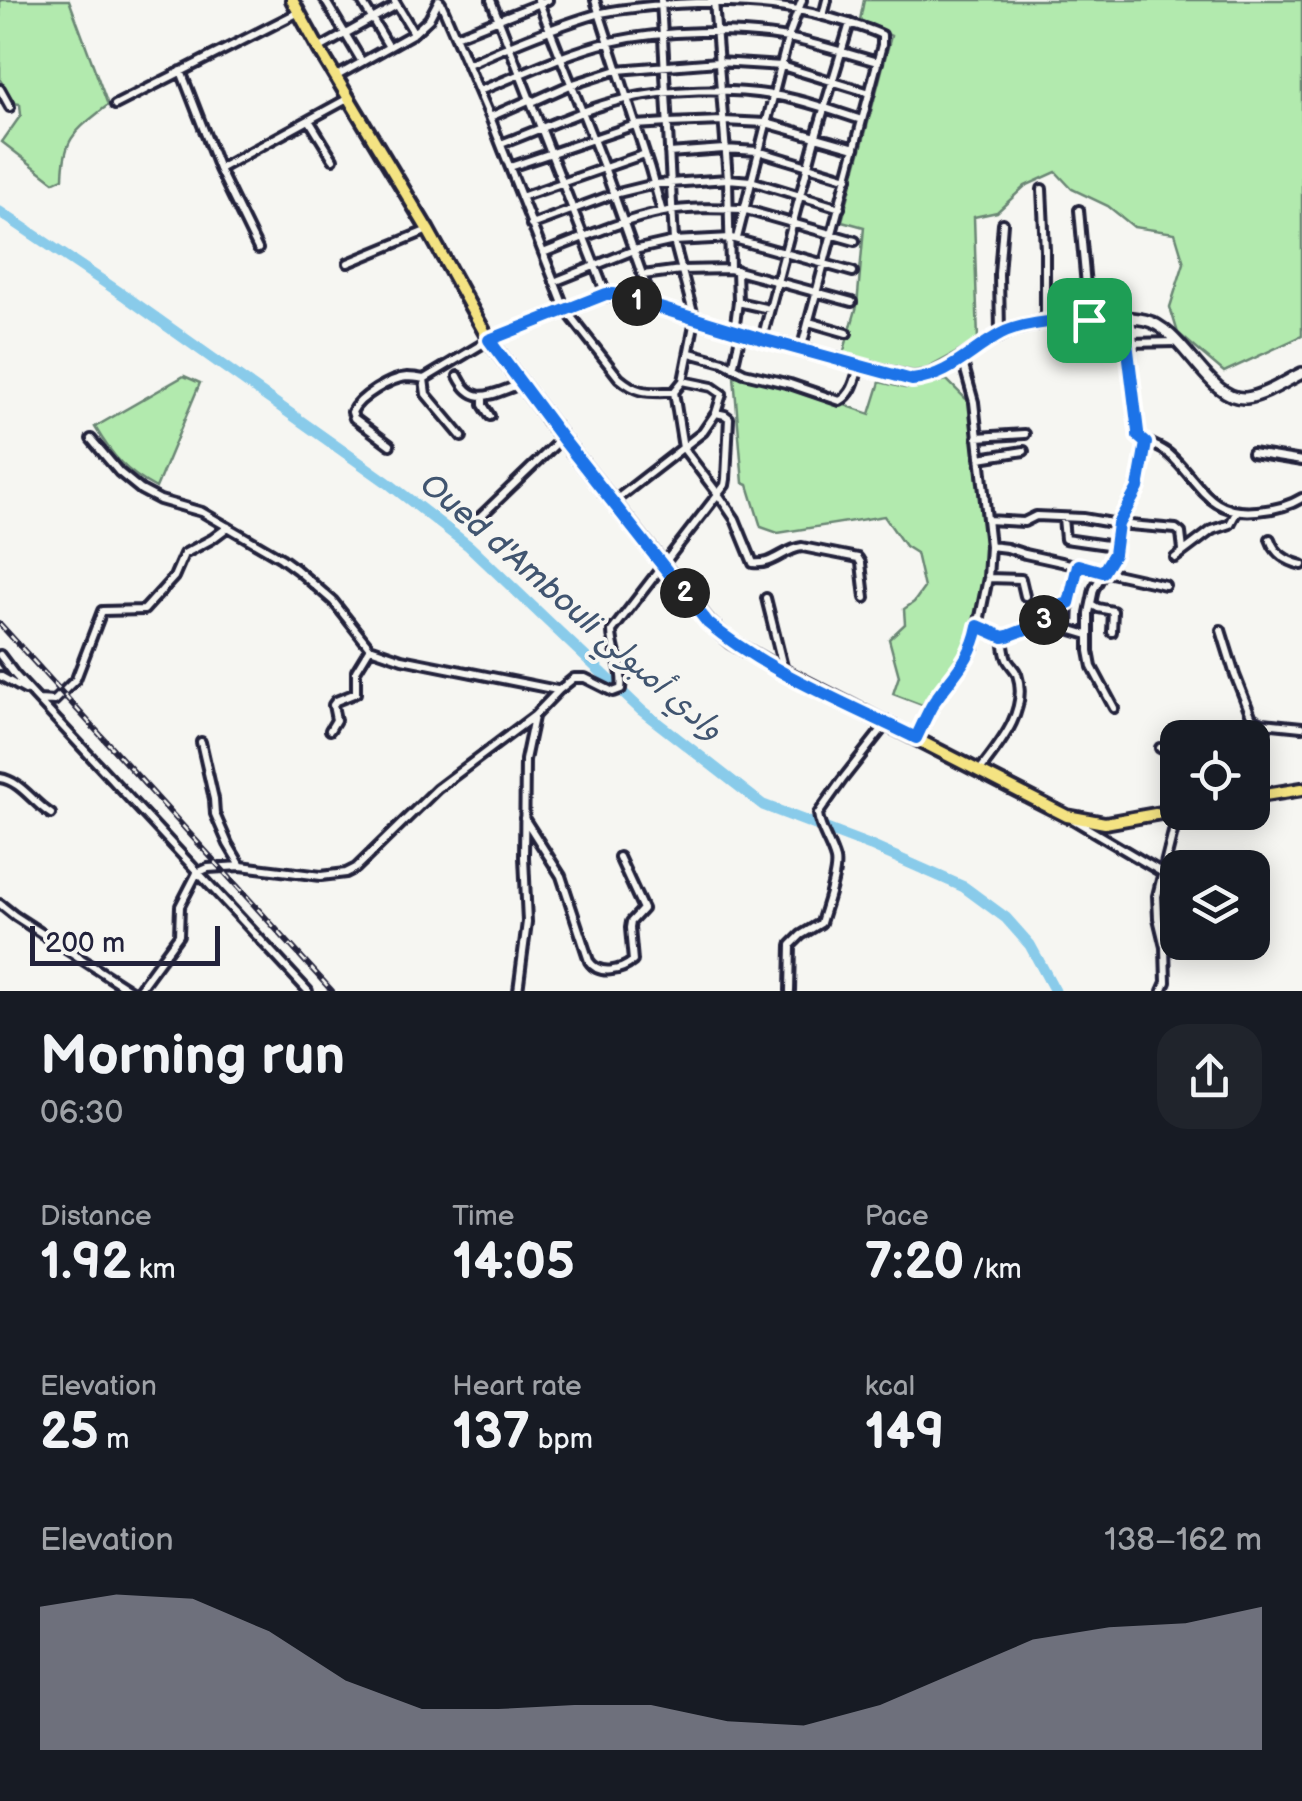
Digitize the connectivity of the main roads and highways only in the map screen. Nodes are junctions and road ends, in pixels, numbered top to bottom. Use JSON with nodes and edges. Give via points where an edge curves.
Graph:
{"nodes":[{"id":1,"x":292,"y":0,"type":"edge"},
{"id":2,"x":1302,"y":789,"type":"edge"},
{"id":3,"x":1270,"y":794,"type":"edge"},
{"id":4,"x":1160,"y":814,"type":"edge"}],
"edges":[{"from":1,"to":4,"type":"main road","via":[[489,340],[708,623],[785,672],[1067,816],[1105,823]]},
{"from":2,"to":3,"type":"main road"}]}
